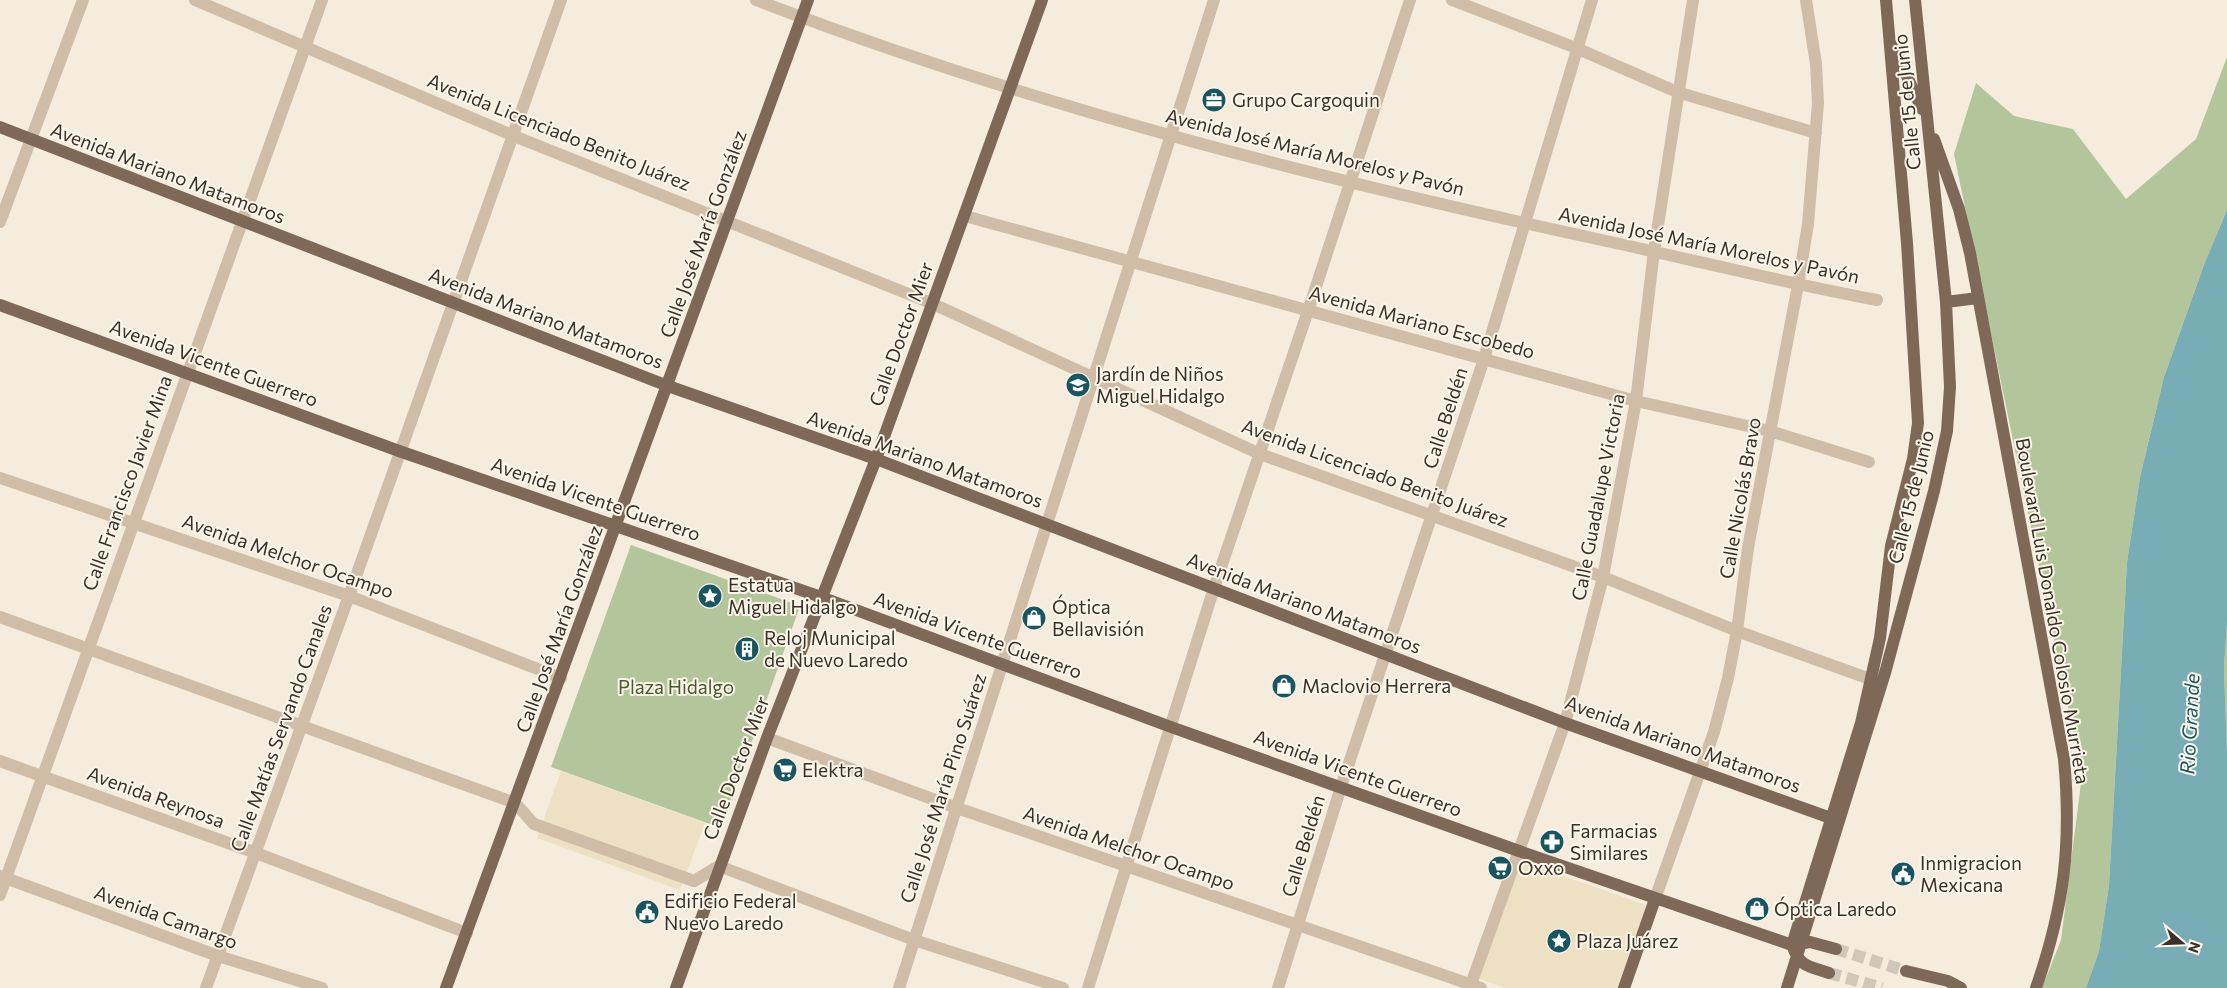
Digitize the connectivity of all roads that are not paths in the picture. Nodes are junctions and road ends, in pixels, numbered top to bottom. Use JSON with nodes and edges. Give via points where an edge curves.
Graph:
{"nodes":[{"id":1,"x":83,"y":0,"type":"edge"},
{"id":2,"x":196,"y":0,"type":"edge"},
{"id":3,"x":322,"y":0,"type":"edge"},
{"id":4,"x":561,"y":0,"type":"edge"},
{"id":5,"x":756,"y":0,"type":"edge"},
{"id":6,"x":808,"y":0,"type":"edge"},
{"id":7,"x":1042,"y":0,"type":"edge"},
{"id":8,"x":1214,"y":0,"type":"edge"},
{"id":9,"x":1410,"y":0,"type":"edge"},
{"id":10,"x":1452,"y":0,"type":"edge"},
{"id":11,"x":1592,"y":0,"type":"edge"},
{"id":12,"x":1693,"y":0,"type":"edge"},
{"id":13,"x":1806,"y":0,"type":"edge"},
{"id":14,"x":1886,"y":0,"type":"edge"},
{"id":15,"x":1915,"y":0,"type":"edge"},
{"id":16,"x":802,"y":18,"type":"junction"},
{"id":17,"x":1890,"y":39,"type":"junction"},
{"id":18,"x":305,"y":46,"type":"junction"},
{"id":19,"x":1576,"y":48,"type":"junction"},
{"id":20,"x":1010,"y":90,"type":"junction"},
{"id":21,"x":1678,"y":92,"type":"junction"},
{"id":22,"x":1928,"y":126,"type":"junction"},
{"id":23,"x":0,"y":127,"type":"edge"},
{"id":24,"x":1816,"y":134,"type":"junction"},
{"id":25,"x":1170,"y":135,"type":"junction"},
{"id":26,"x":514,"y":136,"type":"junction"},
{"id":27,"x":31,"y":140,"type":"junction"},
{"id":28,"x":1350,"y":183,"type":"junction"},
{"id":29,"x":965,"y":216,"type":"junction"},
{"id":30,"x":728,"y":220,"type":"junction"},
{"id":31,"x":0,"y":222,"type":"edge"},
{"id":32,"x":241,"y":222,"type":"junction"},
{"id":33,"x":1525,"y":224,"type":"junction"},
{"id":34,"x":1654,"y":251,"type":"junction"},
{"id":35,"x":1130,"y":261,"type":"junction"},
{"id":36,"x":1798,"y":285,"type":"junction"},
{"id":37,"x":1978,"y":298,"type":"junction"},
{"id":38,"x":1877,"y":300,"type":"dead end"},
{"id":39,"x":453,"y":302,"type":"junction"},
{"id":40,"x":931,"y":302,"type":"junction"},
{"id":41,"x":1946,"y":302,"type":"junction"},
{"id":42,"x":0,"y":305,"type":"edge"},
{"id":43,"x":1308,"y":310,"type":"junction"},
{"id":44,"x":1484,"y":359,"type":"junction"},
{"id":45,"x":187,"y":373,"type":"junction"},
{"id":46,"x":1093,"y":378,"type":"junction"},
{"id":47,"x":668,"y":386,"type":"junction"},
{"id":48,"x":1636,"y":401,"type":"junction"},
{"id":49,"x":1770,"y":431,"type":"junction"},
{"id":50,"x":399,"y":450,"type":"junction"},
{"id":51,"x":1260,"y":454,"type":"junction"},
{"id":52,"x":876,"y":459,"type":"junction"},
{"id":53,"x":1869,"y":462,"type":"dead end"},
{"id":54,"x":0,"y":478,"type":"edge"},
{"id":55,"x":1433,"y":516,"type":"junction"},
{"id":56,"x":134,"y":522,"type":"junction"},
{"id":57,"x":1047,"y":523,"type":"junction"},
{"id":58,"x":617,"y":527,"type":"junction"},
{"id":59,"x":1603,"y":577,"type":"junction"},
{"id":60,"x":1214,"y":588,"type":"junction"},
{"id":61,"x":349,"y":596,"type":"junction"},
{"id":62,"x":821,"y":597,"type":"junction"},
{"id":63,"x":0,"y":617,"type":"edge"},
{"id":64,"x":1737,"y":631,"type":"junction"},
{"id":65,"x":88,"y":648,"type":"junction"},
{"id":66,"x":1385,"y":654,"type":"junction"},
{"id":67,"x":1002,"y":663,"type":"junction"},
{"id":68,"x":1885,"y":673,"type":"junction"},
{"id":69,"x":562,"y":678,"type":"junction"},
{"id":70,"x":1870,"y":679,"type":"junction"},
{"id":71,"x":1566,"y":723,"type":"junction"},
{"id":72,"x":302,"y":725,"type":"junction"},
{"id":73,"x":1171,"y":727,"type":"junction"},
{"id":74,"x":767,"y":738,"type":"junction"},
{"id":75,"x":0,"y":761,"type":"edge"},
{"id":76,"x":1701,"y":771,"type":"junction"},
{"id":77,"x":43,"y":777,"type":"junction"},
{"id":78,"x":1341,"y":787,"type":"junction"},
{"id":79,"x":515,"y":803,"type":"junction"},
{"id":80,"x":956,"y":808,"type":"junction"},
{"id":81,"x":1834,"y":819,"type":"junction"},
{"id":82,"x":1519,"y":851,"type":"junction"},
{"id":83,"x":256,"y":853,"type":"junction"},
{"id":84,"x":719,"y":866,"type":"junction"},
{"id":85,"x":1128,"y":867,"type":"junction"},
{"id":86,"x":3,"y":877,"type":"edge"},
{"id":87,"x":0,"y":895,"type":"edge"},
{"id":88,"x":1655,"y":899,"type":"junction"},
{"id":89,"x":1297,"y":926,"type":"junction"},
{"id":90,"x":467,"y":933,"type":"junction"},
{"id":91,"x":914,"y":940,"type":"junction"},
{"id":92,"x":1797,"y":944,"type":"junction"},
{"id":93,"x":1836,"y":949,"type":"tunnel mouth"},
{"id":94,"x":218,"y":956,"type":"junction"},
{"id":95,"x":1797,"y":958,"type":"junction"},
{"id":96,"x":1906,"y":970,"type":"tunnel mouth"},
{"id":97,"x":1830,"y":973,"type":"tunnel mouth"},
{"id":98,"x":1479,"y":987,"type":"edge"},
{"id":99,"x":206,"y":988,"type":"edge"},
{"id":100,"x":322,"y":988,"type":"edge"},
{"id":101,"x":446,"y":988,"type":"edge"},
{"id":102,"x":676,"y":988,"type":"edge"},
{"id":103,"x":899,"y":988,"type":"edge"},
{"id":104,"x":1064,"y":988,"type":"edge"},
{"id":105,"x":1088,"y":988,"type":"edge"},
{"id":106,"x":1278,"y":988,"type":"edge"},
{"id":107,"x":1624,"y":988,"type":"edge"},
{"id":108,"x":1787,"y":988,"type":"edge"},
{"id":109,"x":1961,"y":988,"type":"edge"},
{"id":110,"x":2036,"y":988,"type":"edge"}],
"edges":[{"from":1,"to":27,"type":"street"},
{"from":2,"to":18,"type":"street","name":"Avenida Licenciado Benito Juárez"},
{"from":3,"to":18,"type":"street","name":"Calle Francisco Javier Mina"},
{"from":4,"to":26,"type":"street","name":"Calle Matías Servando Canales"},
{"from":5,"to":16,"type":"street","name":"Avenida José María Morelos y Pavón"},
{"from":6,"to":16,"type":"main road","name":"Calle José María González"},
{"from":7,"to":20,"type":"main road","name":"Calle Doctor Mier"},
{"from":8,"to":25,"type":"street","name":"Calle José María Pino Suárez"},
{"from":9,"to":28,"type":"street"},
{"from":10,"to":19,"type":"street"},
{"from":11,"to":19,"type":"street","name":"Calle Beldén"},
{"from":12,"to":21,"type":"street","name":"Calle Guadalupe Victoria"},
{"from":13,"to":24,"type":"street","name":"Calle Nicolás Bravo","via":[[1816,64]]},
{"from":14,"to":17,"type":"main road","name":"Calle 15 de Junio"},
{"from":15,"to":22,"type":"main road","name":"Calle 15 de Junio"},
{"from":16,"to":20,"type":"street","name":"Avenida José María Morelos y Pavón"},
{"from":16,"to":30,"type":"main road","name":"Calle José María González"},
{"from":17,"to":22,"type":"main road"},
{"from":17,"to":70,"type":"main road","name":"Calle 15 de Junio","via":[[1919,408],[1913,459],[1891,546],[1880,638]]},
{"from":18,"to":26,"type":"street","name":"Avenida Licenciado Benito Juárez"},
{"from":18,"to":32,"type":"street","name":"Calle Francisco Javier Mina"},
{"from":19,"to":21,"type":"street"},
{"from":19,"to":33,"type":"street","name":"Calle Beldén"},
{"from":20,"to":25,"type":"street","name":"Avenida José María Morelos y Pavón"},
{"from":20,"to":29,"type":"main road","name":"Calle Doctor Mier"},
{"from":21,"to":24,"type":"street"},
{"from":21,"to":34,"type":"street","name":"Calle Guadalupe Victoria"},
{"from":22,"to":37,"type":"main road","name":"Boulevard Luis Donaldo Colosio Murrieta","via":[[1959,209]]},
{"from":22,"to":41,"type":"main road","name":"Calle 15 de Junio"},
{"from":23,"to":27,"type":"main road","name":"Avenida Mariano Matamoros"},
{"from":24,"to":36,"type":"street","name":"Calle Nicolás Bravo","via":[[1808,224]]},
{"from":25,"to":28,"type":"street","name":"Avenida José María Morelos y Pavón"},
{"from":25,"to":35,"type":"street","name":"Calle José María Pino Suárez"},
{"from":26,"to":30,"type":"street","name":"Avenida Licenciado Benito Juárez"},
{"from":26,"to":39,"type":"street","name":"Calle Matías Servando Canales"},
{"from":27,"to":31,"type":"street"},
{"from":27,"to":32,"type":"main road","name":"Avenida Mariano Matamoros"},
{"from":28,"to":33,"type":"street","name":"Avenida José María Morelos y Pavón"},
{"from":28,"to":43,"type":"street"},
{"from":29,"to":35,"type":"street","name":"Avenida Mariano Escobedo"},
{"from":29,"to":40,"type":"main road","name":"Calle Doctor Mier"},
{"from":30,"to":40,"type":"street","name":"Avenida Licenciado Benito Juárez"},
{"from":30,"to":47,"type":"main road","name":"Calle José María González"},
{"from":32,"to":39,"type":"main road","name":"Avenida Mariano Matamoros"},
{"from":32,"to":45,"type":"street","name":"Calle Francisco Javier Mina"},
{"from":33,"to":34,"type":"street","name":"Avenida José María Morelos y Pavón"},
{"from":33,"to":44,"type":"street","name":"Calle Beldén"},
{"from":34,"to":36,"type":"street","name":"Avenida José María Morelos y Pavón"},
{"from":34,"to":48,"type":"street","name":"Calle Guadalupe Victoria"},
{"from":35,"to":43,"type":"street","name":"Avenida Mariano Escobedo"},
{"from":35,"to":46,"type":"street","name":"Calle José María Pino Suárez"},
{"from":36,"to":38,"type":"street","name":"Avenida José María Morelos y Pavón"},
{"from":36,"to":49,"type":"street","name":"Calle Nicolás Bravo"},
{"from":37,"to":41,"type":"main road"},
{"from":37,"to":110,"type":"main road","name":"Boulevard Luis Donaldo Colosio Murrieta","via":[[2057,714],[2066,783],[2068,843],[2062,891]]},
{"from":39,"to":47,"type":"main road","name":"Avenida Mariano Matamoros"},
{"from":39,"to":50,"type":"street","name":"Calle Matías Servando Canales"},
{"from":40,"to":46,"type":"street","name":"Avenida Licenciado Benito Juárez"},
{"from":40,"to":52,"type":"main road","name":"Calle Doctor Mier"},
{"from":41,"to":68,"type":"main road","name":"Calle 15 de Junio","via":[[1950,387],[1943,458]]},
{"from":42,"to":45,"type":"main road","name":"Avenida Vicente Guerrero"},
{"from":43,"to":44,"type":"street","name":"Avenida Mariano Escobedo"},
{"from":43,"to":51,"type":"street"},
{"from":44,"to":48,"type":"street","name":"Avenida Mariano Escobedo"},
{"from":44,"to":55,"type":"street","name":"Calle Beldén"},
{"from":45,"to":50,"type":"main road","name":"Avenida Vicente Guerrero"},
{"from":45,"to":56,"type":"street","name":"Calle Francisco Javier Mina"},
{"from":46,"to":51,"type":"street","name":"Avenida Licenciado Benito Juárez"},
{"from":46,"to":57,"type":"street","name":"Calle José María Pino Suárez"},
{"from":47,"to":52,"type":"main road","name":"Avenida Mariano Matamoros"},
{"from":47,"to":58,"type":"main road","name":"Calle José María González"},
{"from":48,"to":49,"type":"street","name":"Avenida Mariano Escobedo"},
{"from":48,"to":59,"type":"street","name":"Calle Guadalupe Victoria"},
{"from":49,"to":53,"type":"street","name":"Avenida Mariano Escobedo"},
{"from":49,"to":64,"type":"street","name":"Calle Nicolás Bravo","via":[[1748,548]]},
{"from":50,"to":58,"type":"main road","name":"Avenida Vicente Guerrero"},
{"from":50,"to":61,"type":"street","name":"Calle Matías Servando Canales"},
{"from":51,"to":55,"type":"street","name":"Avenida Licenciado Benito Juárez"},
{"from":51,"to":60,"type":"street"},
{"from":52,"to":57,"type":"main road","name":"Avenida Mariano Matamoros"},
{"from":52,"to":62,"type":"main road","name":"Calle Doctor Mier"},
{"from":54,"to":56,"type":"street","name":"Avenida Melchor Ocampo"},
{"from":55,"to":59,"type":"street","name":"Avenida Licenciado Benito Juárez"},
{"from":55,"to":66,"type":"street","name":"Calle Beldén"},
{"from":56,"to":61,"type":"street","name":"Avenida Melchor Ocampo"},
{"from":56,"to":65,"type":"street","name":"Calle Francisco Javier Mina"},
{"from":57,"to":60,"type":"main road","name":"Avenida Mariano Matamoros"},
{"from":57,"to":67,"type":"street","name":"Calle José María Pino Suárez"},
{"from":58,"to":62,"type":"main road","name":"Avenida Vicente Guerrero"},
{"from":58,"to":69,"type":"main road","name":"Calle José María González"},
{"from":59,"to":64,"type":"street","name":"Avenida Licenciado Benito Juárez"},
{"from":59,"to":71,"type":"street","name":"Calle Guadalupe Victoria"},
{"from":60,"to":66,"type":"main road","name":"Avenida Mariano Matamoros"},
{"from":60,"to":73,"type":"street"},
{"from":61,"to":69,"type":"street","name":"Avenida Melchor Ocampo"},
{"from":61,"to":72,"type":"street","name":"Calle Matías Servando Canales"},
{"from":62,"to":67,"type":"main road","name":"Avenida Vicente Guerrero"},
{"from":62,"to":74,"type":"main road","name":"Calle Doctor Mier"},
{"from":63,"to":65,"type":"street"},
{"from":64,"to":70,"type":"street","name":"Avenida Licenciado Benito Juárez"},
{"from":64,"to":76,"type":"street","name":"Calle Nicolás Bravo","via":[[1728,678]]},
{"from":65,"to":72,"type":"street"},
{"from":65,"to":77,"type":"street","name":"Calle Francisco Javier Mina"},
{"from":66,"to":71,"type":"main road","name":"Avenida Mariano Matamoros"},
{"from":66,"to":78,"type":"street","name":"Calle Beldén"},
{"from":67,"to":73,"type":"main road","name":"Avenida Vicente Guerrero"},
{"from":67,"to":80,"type":"street","name":"Calle José María Pino Suárez"},
{"from":68,"to":70,"type":"street"},
{"from":68,"to":81,"type":"main road","name":"Calle 15 de Junio"},
{"from":69,"to":79,"type":"main road","name":"Calle José María González"},
{"from":70,"to":81,"type":"main road","name":"Calle 15 de Junio"},
{"from":71,"to":76,"type":"main road","name":"Avenida Mariano Matamoros"},
{"from":71,"to":82,"type":"street","name":"Calle Guadalupe Victoria"},
{"from":72,"to":79,"type":"street"},
{"from":72,"to":83,"type":"street","name":"Calle Matías Servando Canales"},
{"from":73,"to":78,"type":"main road","name":"Avenida Vicente Guerrero"},
{"from":73,"to":85,"type":"street"},
{"from":74,"to":80,"type":"street","name":"Avenida Melchor Ocampo"},
{"from":74,"to":84,"type":"main road","name":"Calle Doctor Mier"},
{"from":75,"to":77,"type":"street","name":"Avenida Reynosa"},
{"from":76,"to":81,"type":"main road","name":"Avenida Mariano Matamoros"},
{"from":76,"to":88,"type":"street","name":"Calle Nicolás Bravo"},
{"from":77,"to":83,"type":"street","name":"Avenida Reynosa"},
{"from":77,"to":86,"type":"street","name":"Calle Francisco Javier Mina"},
{"from":78,"to":82,"type":"main road","name":"Avenida Vicente Guerrero"},
{"from":78,"to":89,"type":"street","name":"Calle Beldén"},
{"from":79,"to":84,"type":"street","via":[[534,824],[694,881]]},
{"from":79,"to":90,"type":"main road","name":"Calle José María González"},
{"from":80,"to":85,"type":"street","name":"Avenida Melchor Ocampo"},
{"from":80,"to":91,"type":"street","name":"Calle José María Pino Suárez"},
{"from":81,"to":92,"type":"main road","name":"Calle 15 de Junio"},
{"from":82,"to":88,"type":"main road","name":"Avenida Vicente Guerrero"},
{"from":82,"to":98,"type":"street","name":"Calle Guadalupe Victoria"},
{"from":83,"to":90,"type":"street","name":"Avenida Reynosa"},
{"from":83,"to":94,"type":"street","name":"Calle Matías Servando Canales"},
{"from":84,"to":91,"type":"street"},
{"from":84,"to":102,"type":"main road","name":"Calle Doctor Mier"},
{"from":85,"to":89,"type":"street","name":"Avenida Melchor Ocampo"},
{"from":85,"to":105,"type":"street"},
{"from":86,"to":87,"type":"street","name":"Calle Francisco Javier Mina"},
{"from":86,"to":94,"type":"street","name":"Avenida Camargo"},
{"from":88,"to":92,"type":"main road","name":"Avenida Vicente Guerrero"},
{"from":88,"to":107,"type":"main road","name":"Calle Nicolás Bravo"},
{"from":89,"to":98,"type":"street","name":"Avenida Melchor Ocampo"},
{"from":89,"to":106,"type":"street","name":"Calle Beldén"},
{"from":90,"to":101,"type":"main road","name":"Calle José María González"},
{"from":91,"to":103,"type":"street","name":"Calle José María Pino Suárez"},
{"from":91,"to":104,"type":"street"},
{"from":92,"to":93,"type":"main road","name":"Avenida Vicente Guerrero","via":[[1810,942]]},
{"from":92,"to":95,"type":"main road","name":"Calle 15 de Junio"},
{"from":94,"to":99,"type":"street","name":"Calle Matías Servando Canales"},
{"from":94,"to":100,"type":"street","name":"Avenida Camargo"},
{"from":95,"to":97,"type":"main road","via":[[1802,964]]},
{"from":95,"to":108,"type":"main road","name":"Calle 15 de Junio"},
{"from":96,"to":109,"type":"main road","via":[[1948,981]]}]}
